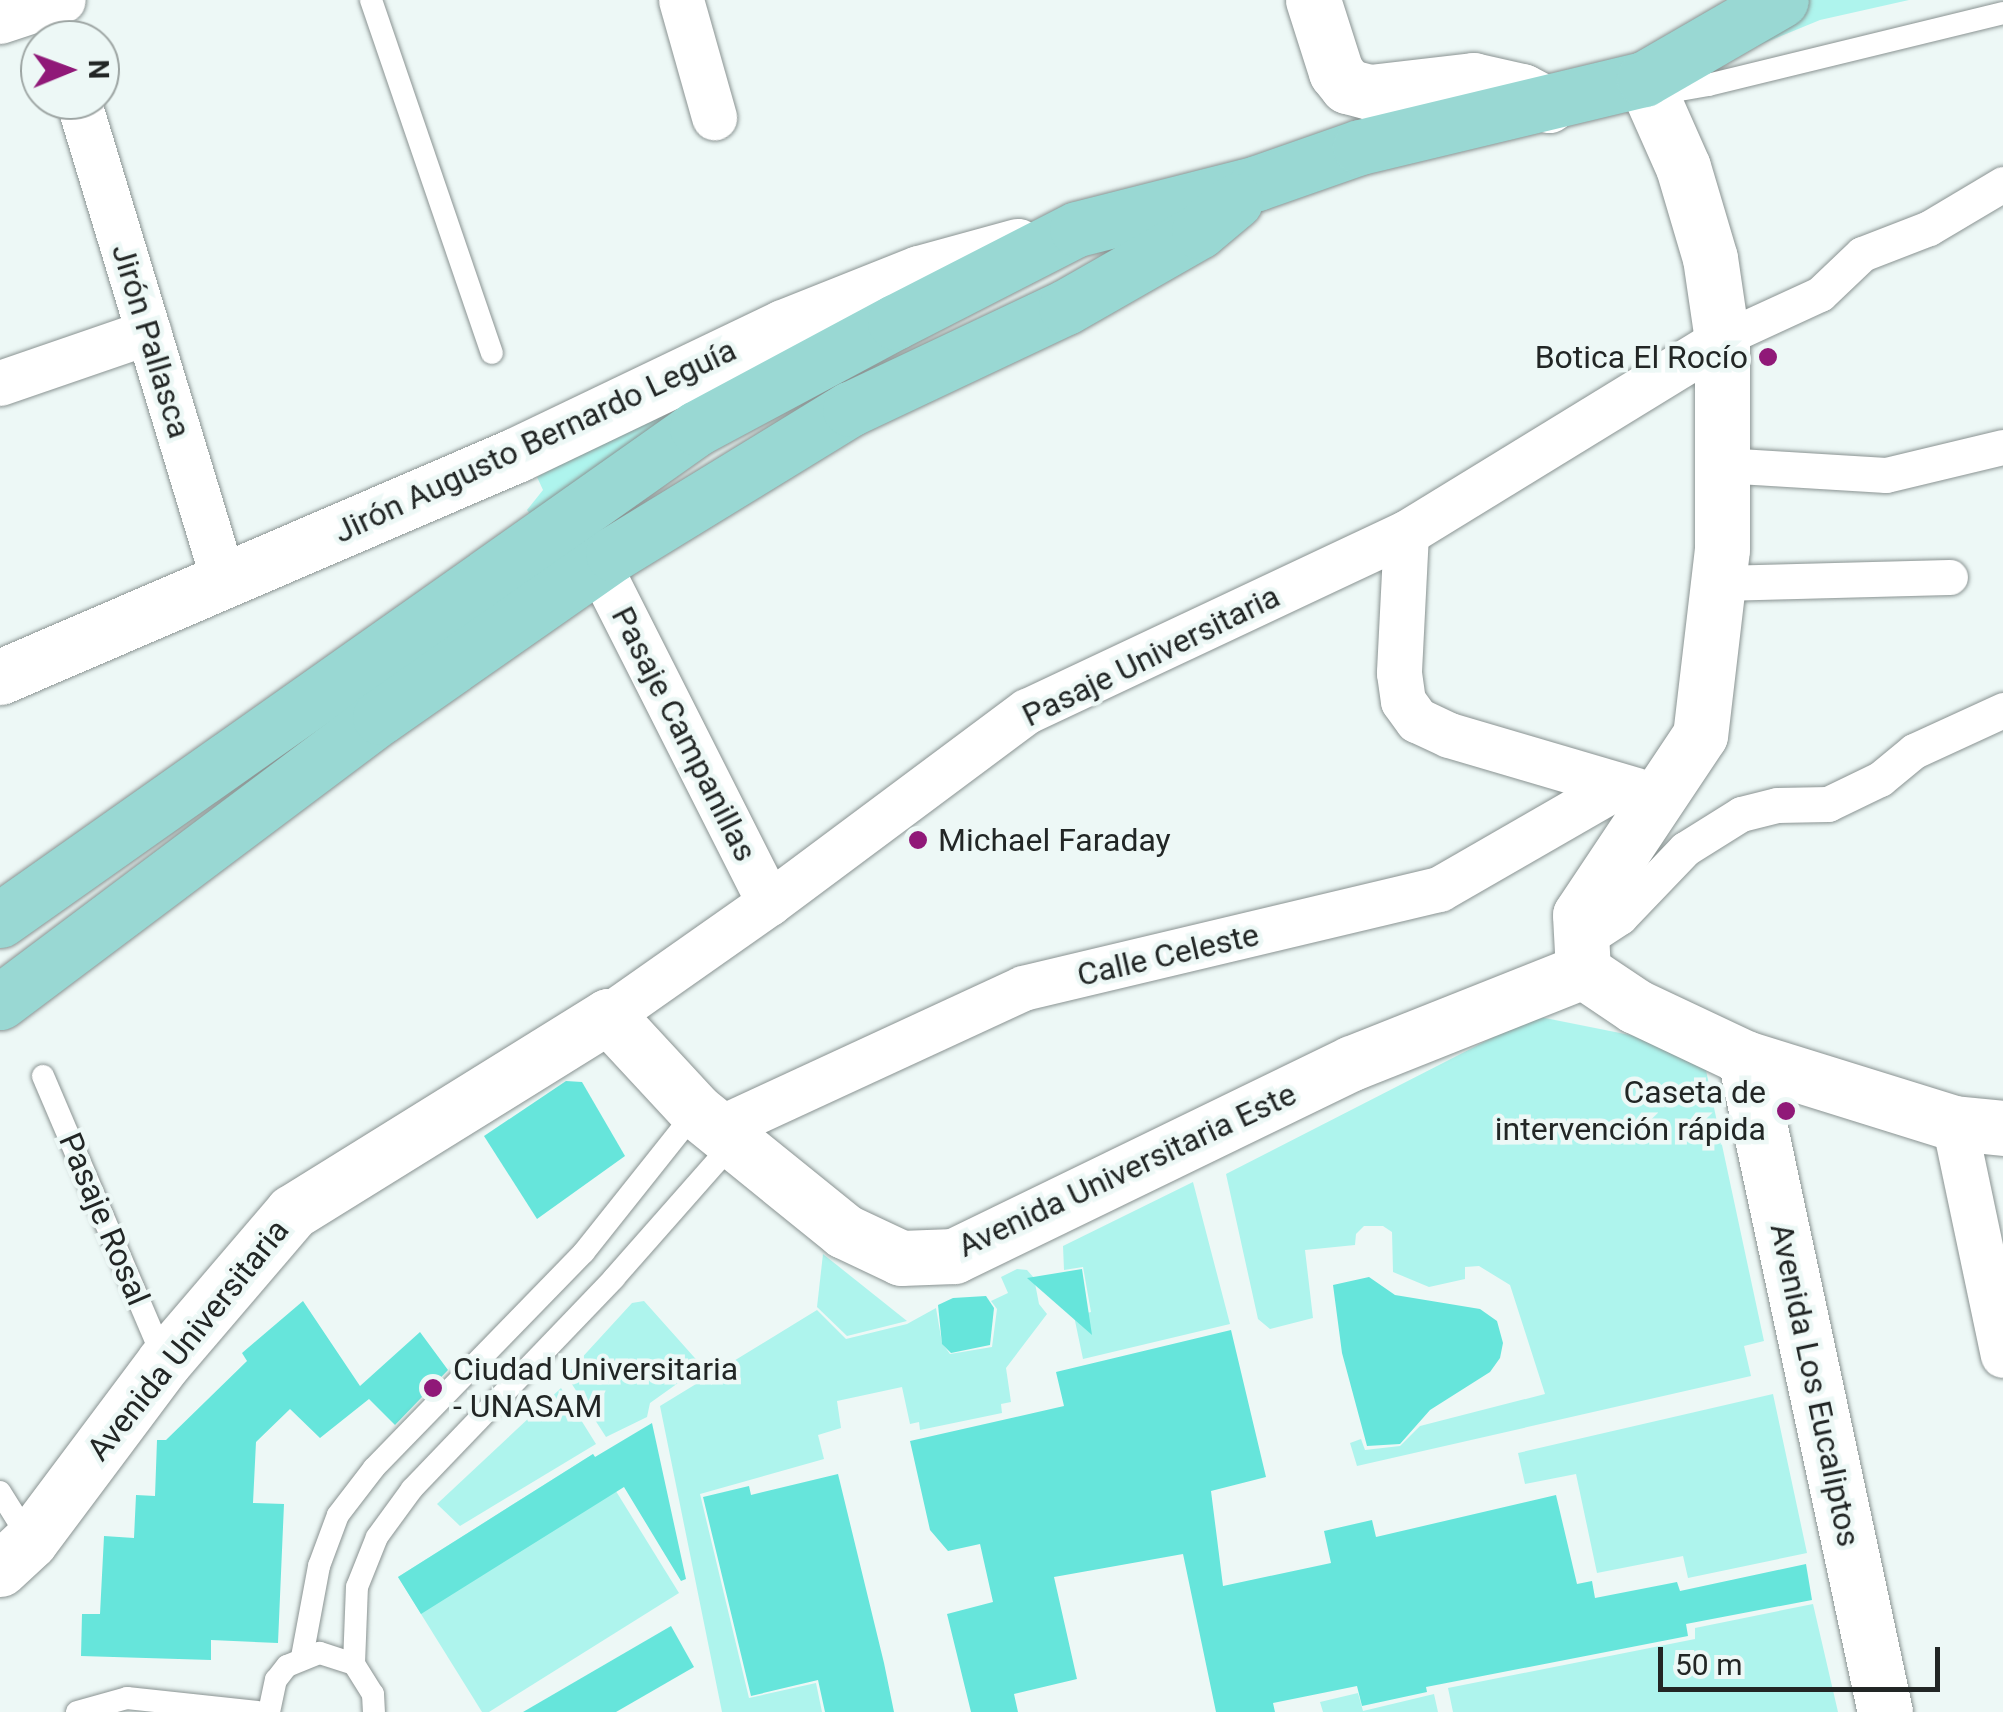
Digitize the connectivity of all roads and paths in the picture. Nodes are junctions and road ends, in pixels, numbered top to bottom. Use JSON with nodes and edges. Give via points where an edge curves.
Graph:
{"nodes":[{"id":1,"x":370,"y":0,"type":"edge"},
{"id":2,"x":681,"y":0,"type":"edge"},
{"id":3,"x":1313,"y":0,"type":"edge"},
{"id":4,"x":1782,"y":0,"type":"edge"},
{"id":5,"x":55,"y":11,"type":"edge"},
{"id":6,"x":2003,"y":13,"type":"edge"},
{"id":7,"x":0,"y":20,"type":"edge"},
{"id":8,"x":1644,"y":79,"type":"junction"},
{"id":9,"x":1529,"y":109,"type":"junction"},
{"id":10,"x":714,"y":117,"type":"dead end"},
{"id":11,"x":84,"y":120,"type":"edge"},
{"id":12,"x":1257,"y":183,"type":"junction"},
{"id":13,"x":2003,"y":184,"type":"edge"},
{"id":14,"x":1078,"y":229,"type":"junction"},
{"id":15,"x":148,"y":332,"type":"junction"},
{"id":16,"x":1722,"y":340,"type":"junction"},
{"id":17,"x":492,"y":354,"type":"dead end"},
{"id":18,"x":0,"y":383,"type":"edge"},
{"id":19,"x":2003,"y":447,"type":"edge"},
{"id":20,"x":1722,"y":464,"type":"junction"},
{"id":21,"x":1406,"y":533,"type":"junction"},
{"id":22,"x":598,"y":564,"type":"junction"},
{"id":23,"x":1950,"y":577,"type":"dead end"},
{"id":24,"x":224,"y":582,"type":"junction"},
{"id":25,"x":1719,"y":583,"type":"junction"},
{"id":26,"x":0,"y":676,"type":"edge"},
{"id":27,"x":2003,"y":710,"type":"edge"},
{"id":28,"x":1639,"y":791,"type":"junction"},
{"id":29,"x":770,"y":903,"type":"junction"},
{"id":30,"x":0,"y":920,"type":"edge"},
{"id":31,"x":1570,"y":955,"type":"junction"},
{"id":32,"x":0,"y":1002,"type":"edge"},
{"id":33,"x":608,"y":1016,"type":"junction"},
{"id":34,"x":1745,"y":1058,"type":"junction"},
{"id":35,"x":43,"y":1076,"type":"dead end"},
{"id":36,"x":1979,"y":1126,"type":"edge"},
{"id":37,"x":716,"y":1128,"type":"junction"},
{"id":38,"x":2003,"y":1356,"type":"edge"},
{"id":39,"x":164,"y":1362,"type":"junction"},
{"id":40,"x":0,"y":1492,"type":"edge"},
{"id":41,"x":15,"y":1555,"type":"edge"},
{"id":42,"x":302,"y":1657,"type":"junction"},
{"id":43,"x":354,"y":1664,"type":"junction"},
{"id":44,"x":77,"y":1712,"type":"edge"},
{"id":45,"x":257,"y":1712,"type":"edge"},
{"id":46,"x":269,"y":1712,"type":"edge"},
{"id":47,"x":374,"y":1712,"type":"edge"},
{"id":48,"x":1885,"y":1712,"type":"edge"}],
"edges":[{"from":1,"to":17,"type":"lane"},
{"from":2,"to":10,"type":"street"},
{"from":3,"to":9,"type":"main road","via":[[1346,86],[1370,92],[1472,80],[1522,91]]},
{"from":4,"to":8,"type":"main road"},
{"from":5,"to":7,"type":"street"},
{"from":6,"to":8,"type":"lane","via":[[1691,88],[1674,91]]},
{"from":8,"to":9,"type":"main road"},
{"from":8,"to":16,"type":"main road","via":[[1684,167],[1710,258]]},
{"from":9,"to":12,"type":"main road","via":[[1343,153]]},
{"from":11,"to":15,"type":"street","name":"Jirón Pallasca"},
{"from":12,"to":14,"type":"main road"},
{"from":12,"to":22,"type":"main road","via":[[1176,244],[1066,307],[850,410]]},
{"from":13,"to":16,"type":"street","via":[[1929,228],[1862,254],[1820,294]]},
{"from":14,"to":24,"type":"main road","name":"Jirón Augusto Bernardo Leguía","via":[[919,273],[782,326],[516,455]]},
{"from":14,"to":30,"type":"main road","via":[[696,428]]},
{"from":15,"to":18,"type":"street"},
{"from":15,"to":24,"type":"street","name":"Jirón Pallasca"},
{"from":16,"to":20,"type":"main road"},
{"from":16,"to":21,"type":"street","name":"Pasaje Universitaria"},
{"from":19,"to":20,"type":"street","via":[[1886,476]]},
{"from":20,"to":25,"type":"main road"},
{"from":21,"to":28,"type":"street","via":[[1400,673],[1403,701],[1416,720]]},
{"from":21,"to":29,"type":"street","name":"Pasaje Universitaria","via":[[1027,712]]},
{"from":22,"to":29,"type":"street","name":"Pasaje Campanillas"},
{"from":22,"to":32,"type":"main road","via":[[380,717]]},
{"from":23,"to":25,"type":"street"},
{"from":24,"to":26,"type":"main road","name":"Jirón Augusto Bernardo Leguía"},
{"from":25,"to":28,"type":"main road","via":[[1700,734]]},
{"from":27,"to":31,"type":"street","via":[[1914,752],[1880,780],[1828,804],[1740,814],[1685,850]]},
{"from":28,"to":31,"type":"main road"},
{"from":28,"to":37,"type":"street","name":"Calle Celeste","via":[[1439,888],[1023,988]]},
{"from":29,"to":33,"type":"street","name":"Pasaje Universitaria"},
{"from":31,"to":34,"type":"main road","via":[[1636,1006]]},
{"from":31,"to":37,"type":"main road","name":"Avenida Universitaria Este","via":[[954,1256],[901,1258],[844,1232]]},
{"from":33,"to":37,"type":"main road","name":"Avenida Universitaria Este"},
{"from":33,"to":39,"type":"main road","name":"Avenida Universitaria","via":[[292,1212]]},
{"from":34,"to":36,"type":"main road"},
{"from":34,"to":48,"type":"main road","name":"Avenida Los Eucaliptos"},
{"from":35,"to":39,"type":"lane","name":"Pasaje Rosal"},
{"from":36,"to":38,"type":"street"},
{"from":37,"to":42,"type":"lane","via":[[584,1252],[374,1468],[338,1516],[319,1566]]},
{"from":37,"to":43,"type":"lane","via":[[614,1278],[412,1489],[376,1536],[358,1587]]},
{"from":39,"to":41,"type":"main road","name":"Avenida Universitaria"},
{"from":40,"to":41,"type":"lane"},
{"from":42,"to":43,"type":"lane","via":[[338,1656]]},
{"from":42,"to":46,"type":"lane","via":[[276,1680]]},
{"from":43,"to":47,"type":"lane","via":[[373,1694]]},
{"from":44,"to":45,"type":"lane","via":[[127,1698]]}]}
